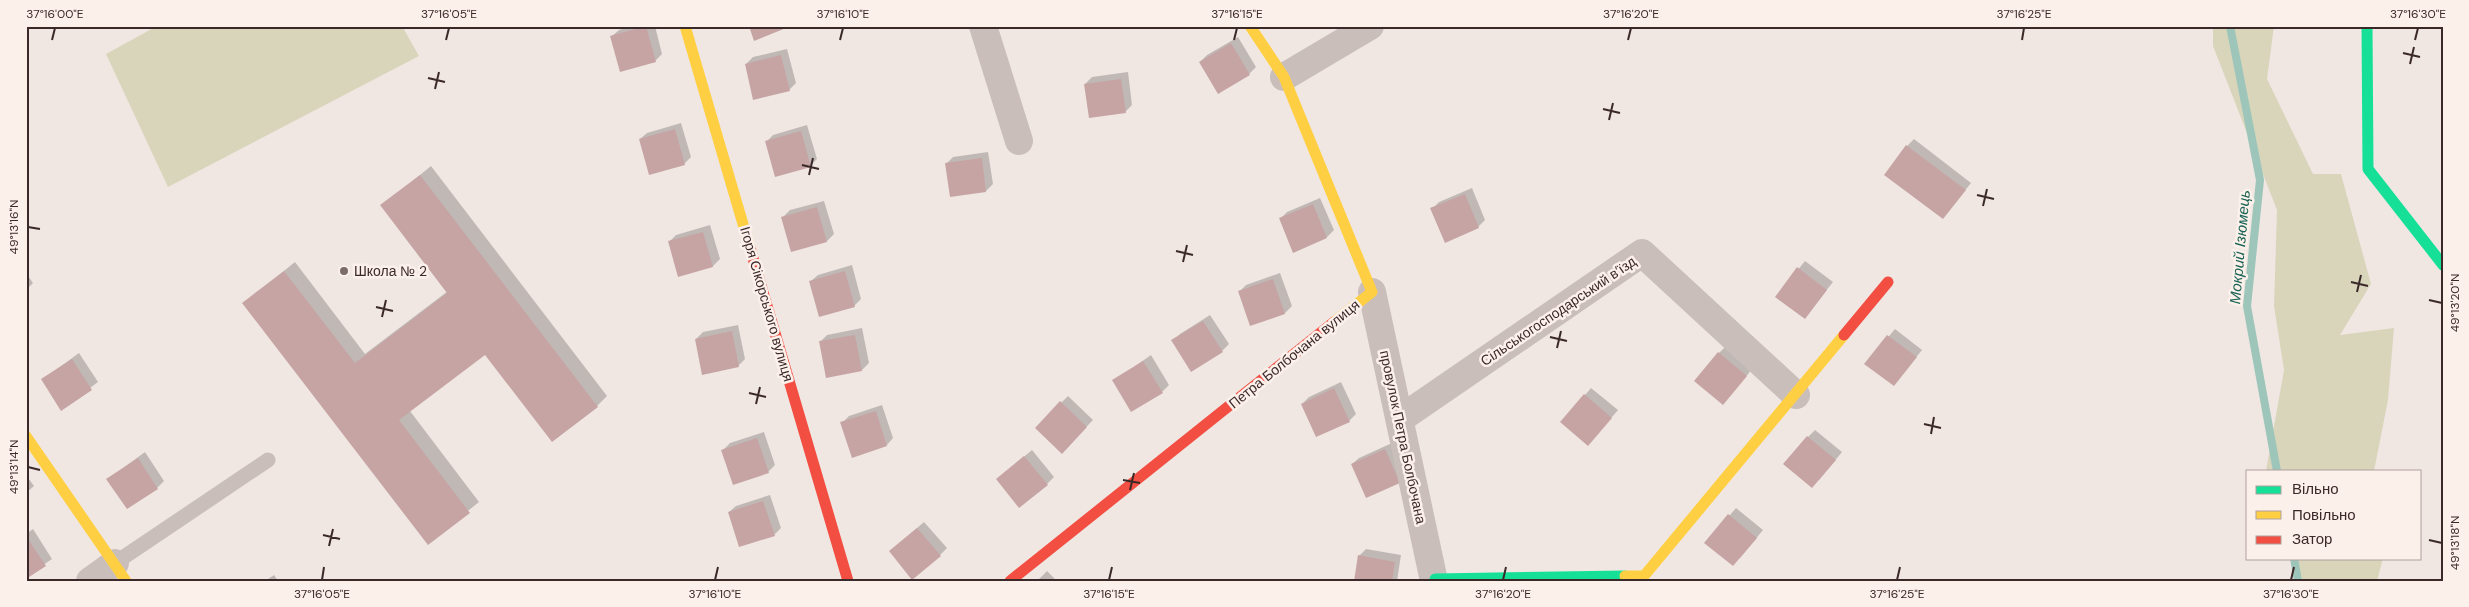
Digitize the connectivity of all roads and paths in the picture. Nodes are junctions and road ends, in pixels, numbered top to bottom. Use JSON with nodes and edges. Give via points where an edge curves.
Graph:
{"nodes":[{"id":1,"x":685,"y":26,"type":"edge"},
{"id":2,"x":983,"y":26,"type":"edge"},
{"id":3,"x":1250,"y":26,"type":"edge"},
{"id":4,"x":1370,"y":26,"type":"edge"},
{"id":5,"x":2367,"y":26,"type":"edge"},
{"id":6,"x":1284,"y":77,"type":"junction"},
{"id":7,"x":1019,"y":141,"type":"dead end"},
{"id":8,"x":2443,"y":265,"type":"edge"},
{"id":9,"x":1888,"y":282,"type":"dead end"},
{"id":10,"x":1372,"y":292,"type":"junction"},
{"id":11,"x":1796,"y":395,"type":"junction"},
{"id":12,"x":1400,"y":419,"type":"junction"},
{"id":13,"x":26,"y":436,"type":"edge"},
{"id":14,"x":268,"y":460,"type":"dead end"},
{"id":15,"x":120,"y":572,"type":"edge"},
{"id":16,"x":1434,"y":580,"type":"edge"},
{"id":17,"x":90,"y":581,"type":"edge"},
{"id":18,"x":848,"y":581,"type":"edge"},
{"id":19,"x":1010,"y":581,"type":"edge"}],
"edges":[{"from":1,"to":18,"type":"street","name":"Ігоря Сікорського вулиця"},
{"from":2,"to":7,"type":"street"},
{"from":3,"to":6,"type":"street","name":"Петра Болбочана вулиця"},
{"from":4,"to":6,"type":"street"},
{"from":5,"to":8,"type":"street","via":[[2368,169]]},
{"from":6,"to":10,"type":"street","name":"Петра Болбочана вулиця"},
{"from":9,"to":11,"type":"street"},
{"from":10,"to":12,"type":"street","name":"провулок Петра Болбочана"},
{"from":10,"to":19,"type":"street","name":"Петра Болбочана вулиця"},
{"from":11,"to":12,"type":"street","name":"Сільськогосподарський в’їзд","via":[[1642,253]]},
{"from":11,"to":16,"type":"street","via":[[1644,576]]},
{"from":12,"to":16,"type":"street","name":"провулок Петра Болбочана"},
{"from":13,"to":15,"type":"street"},
{"from":14,"to":15,"type":"lane"},
{"from":15,"to":17,"type":"street"}]}
